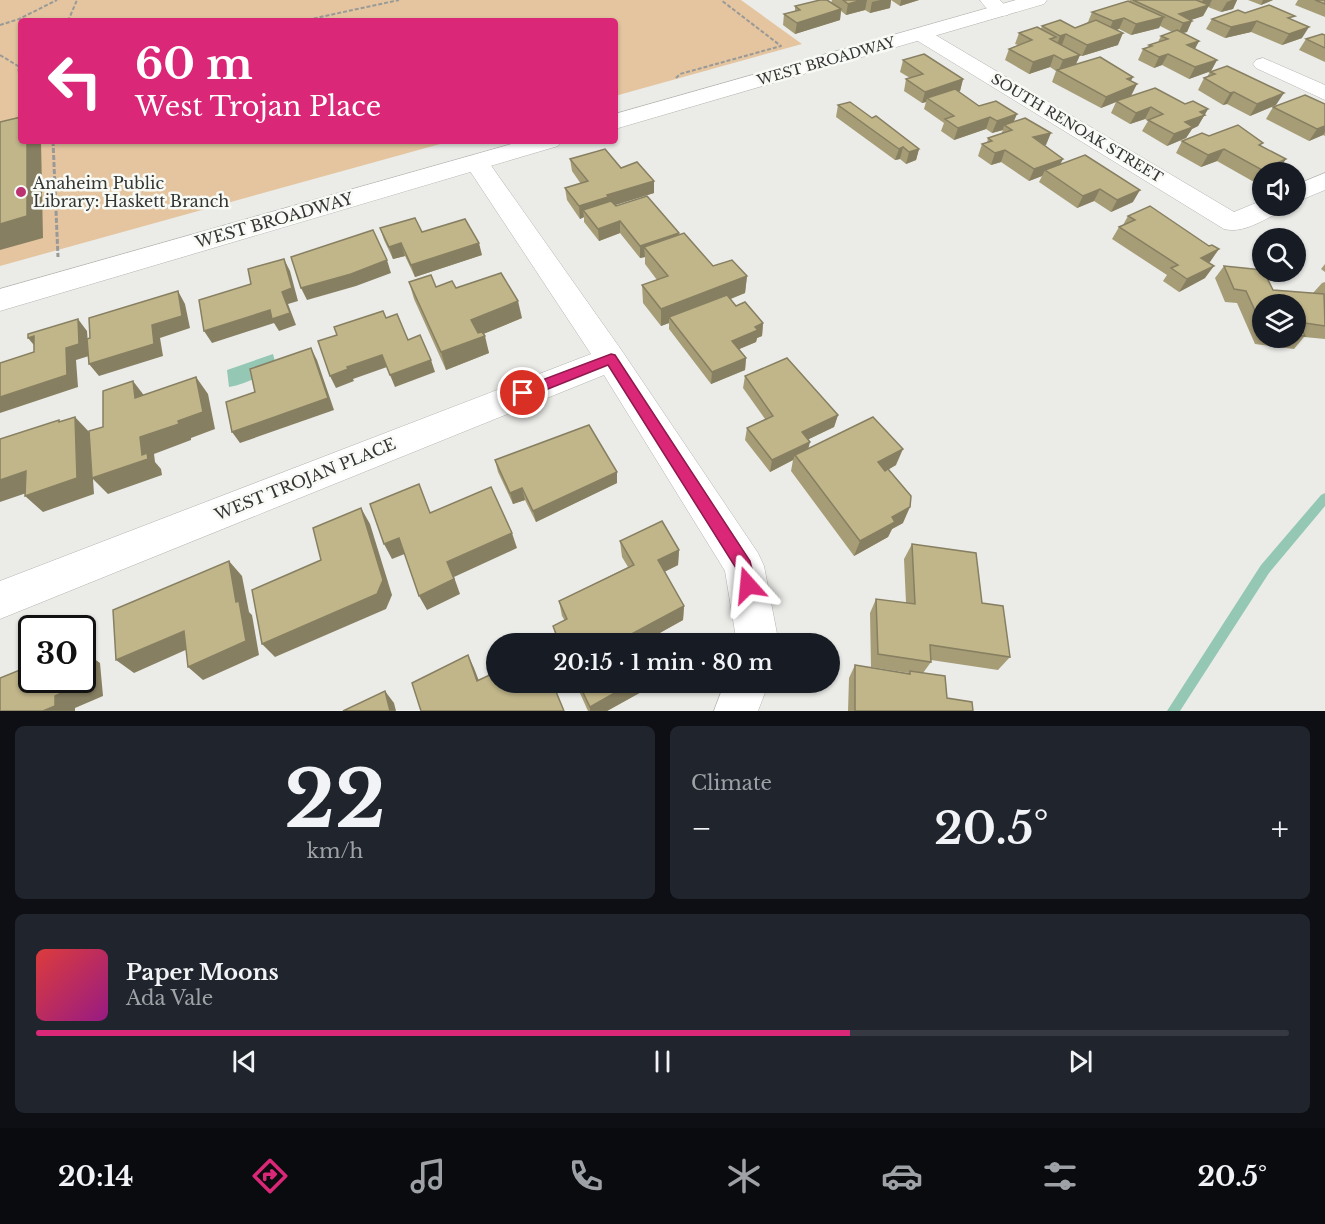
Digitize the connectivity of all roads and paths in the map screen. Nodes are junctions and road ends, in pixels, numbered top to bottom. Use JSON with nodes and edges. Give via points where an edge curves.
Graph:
{"nodes":[{"id":1,"x":57,"y":0,"type":"edge"},
{"id":2,"x":77,"y":0,"type":"edge"},
{"id":3,"x":399,"y":0,"type":"edge"},
{"id":4,"x":721,"y":0,"type":"edge"},
{"id":5,"x":1037,"y":0,"type":"edge"},
{"id":6,"x":995,"y":5,"type":"edge"},
{"id":7,"x":21,"y":18,"type":"edge"},
{"id":8,"x":69,"y":18,"type":"edge"},
{"id":9,"x":316,"y":18,"type":"edge"},
{"id":10,"x":18,"y":19,"type":"edge"},
{"id":11,"x":0,"y":25,"type":"edge"},
{"id":12,"x":920,"y":34,"type":"junction"},
{"id":13,"x":0,"y":55,"type":"edge"},
{"id":14,"x":1263,"y":64,"type":"dead end"},
{"id":15,"x":18,"y":66,"type":"edge"},
{"id":16,"x":676,"y":78,"type":"dead end"},
{"id":17,"x":1325,"y":93,"type":"edge"},
{"id":18,"x":618,"y":121,"type":"edge"},
{"id":19,"x":53,"y":144,"type":"edge"},
{"id":20,"x":539,"y":144,"type":"edge"},
{"id":21,"x":476,"y":162,"type":"junction"},
{"id":22,"x":1325,"y":181,"type":"edge"},
{"id":23,"x":1306,"y":190,"type":"edge"},
{"id":24,"x":1252,"y":214,"type":"edge"},
{"id":25,"x":57,"y":283,"type":"junction"},
{"id":26,"x":0,"y":300,"type":"edge"},
{"id":27,"x":611,"y":359,"type":"junction"},
{"id":28,"x":0,"y":600,"type":"edge"},
{"id":29,"x":756,"y":633,"type":"edge"},
{"id":30,"x":743,"y":693,"type":"edge"},
{"id":31,"x":736,"y":711,"type":"edge"}],
"edges":[{"from":1,"to":7,"type":"path"},
{"from":2,"to":8,"type":"path"},
{"from":3,"to":9,"type":"path"},
{"from":4,"to":16,"type":"path","via":[[781,46]]},
{"from":5,"to":6,"type":"main road","name":"WEST BROADWAY"},
{"from":6,"to":12,"type":"main road","name":"WEST BROADWAY"},
{"from":10,"to":11,"type":"path"},
{"from":12,"to":18,"type":"main road","name":"WEST BROADWAY"},
{"from":12,"to":24,"type":"street","name":"SOUTH RENOAK STREET","via":[[1233,223]]},
{"from":13,"to":15,"type":"path"},
{"from":14,"to":17,"type":"street"},
{"from":19,"to":25,"type":"path"},
{"from":20,"to":21,"type":"main road","name":"WEST BROADWAY"},
{"from":21,"to":25,"type":"main road","name":"WEST BROADWAY"},
{"from":21,"to":27,"type":"street"},
{"from":22,"to":23,"type":"street"},
{"from":25,"to":26,"type":"main road","name":"WEST BROADWAY"},
{"from":27,"to":28,"type":"street","name":"WEST TROJAN PLACE"},
{"from":27,"to":29,"type":"street","via":[[744,566]]},
{"from":30,"to":31,"type":"street"}]}
